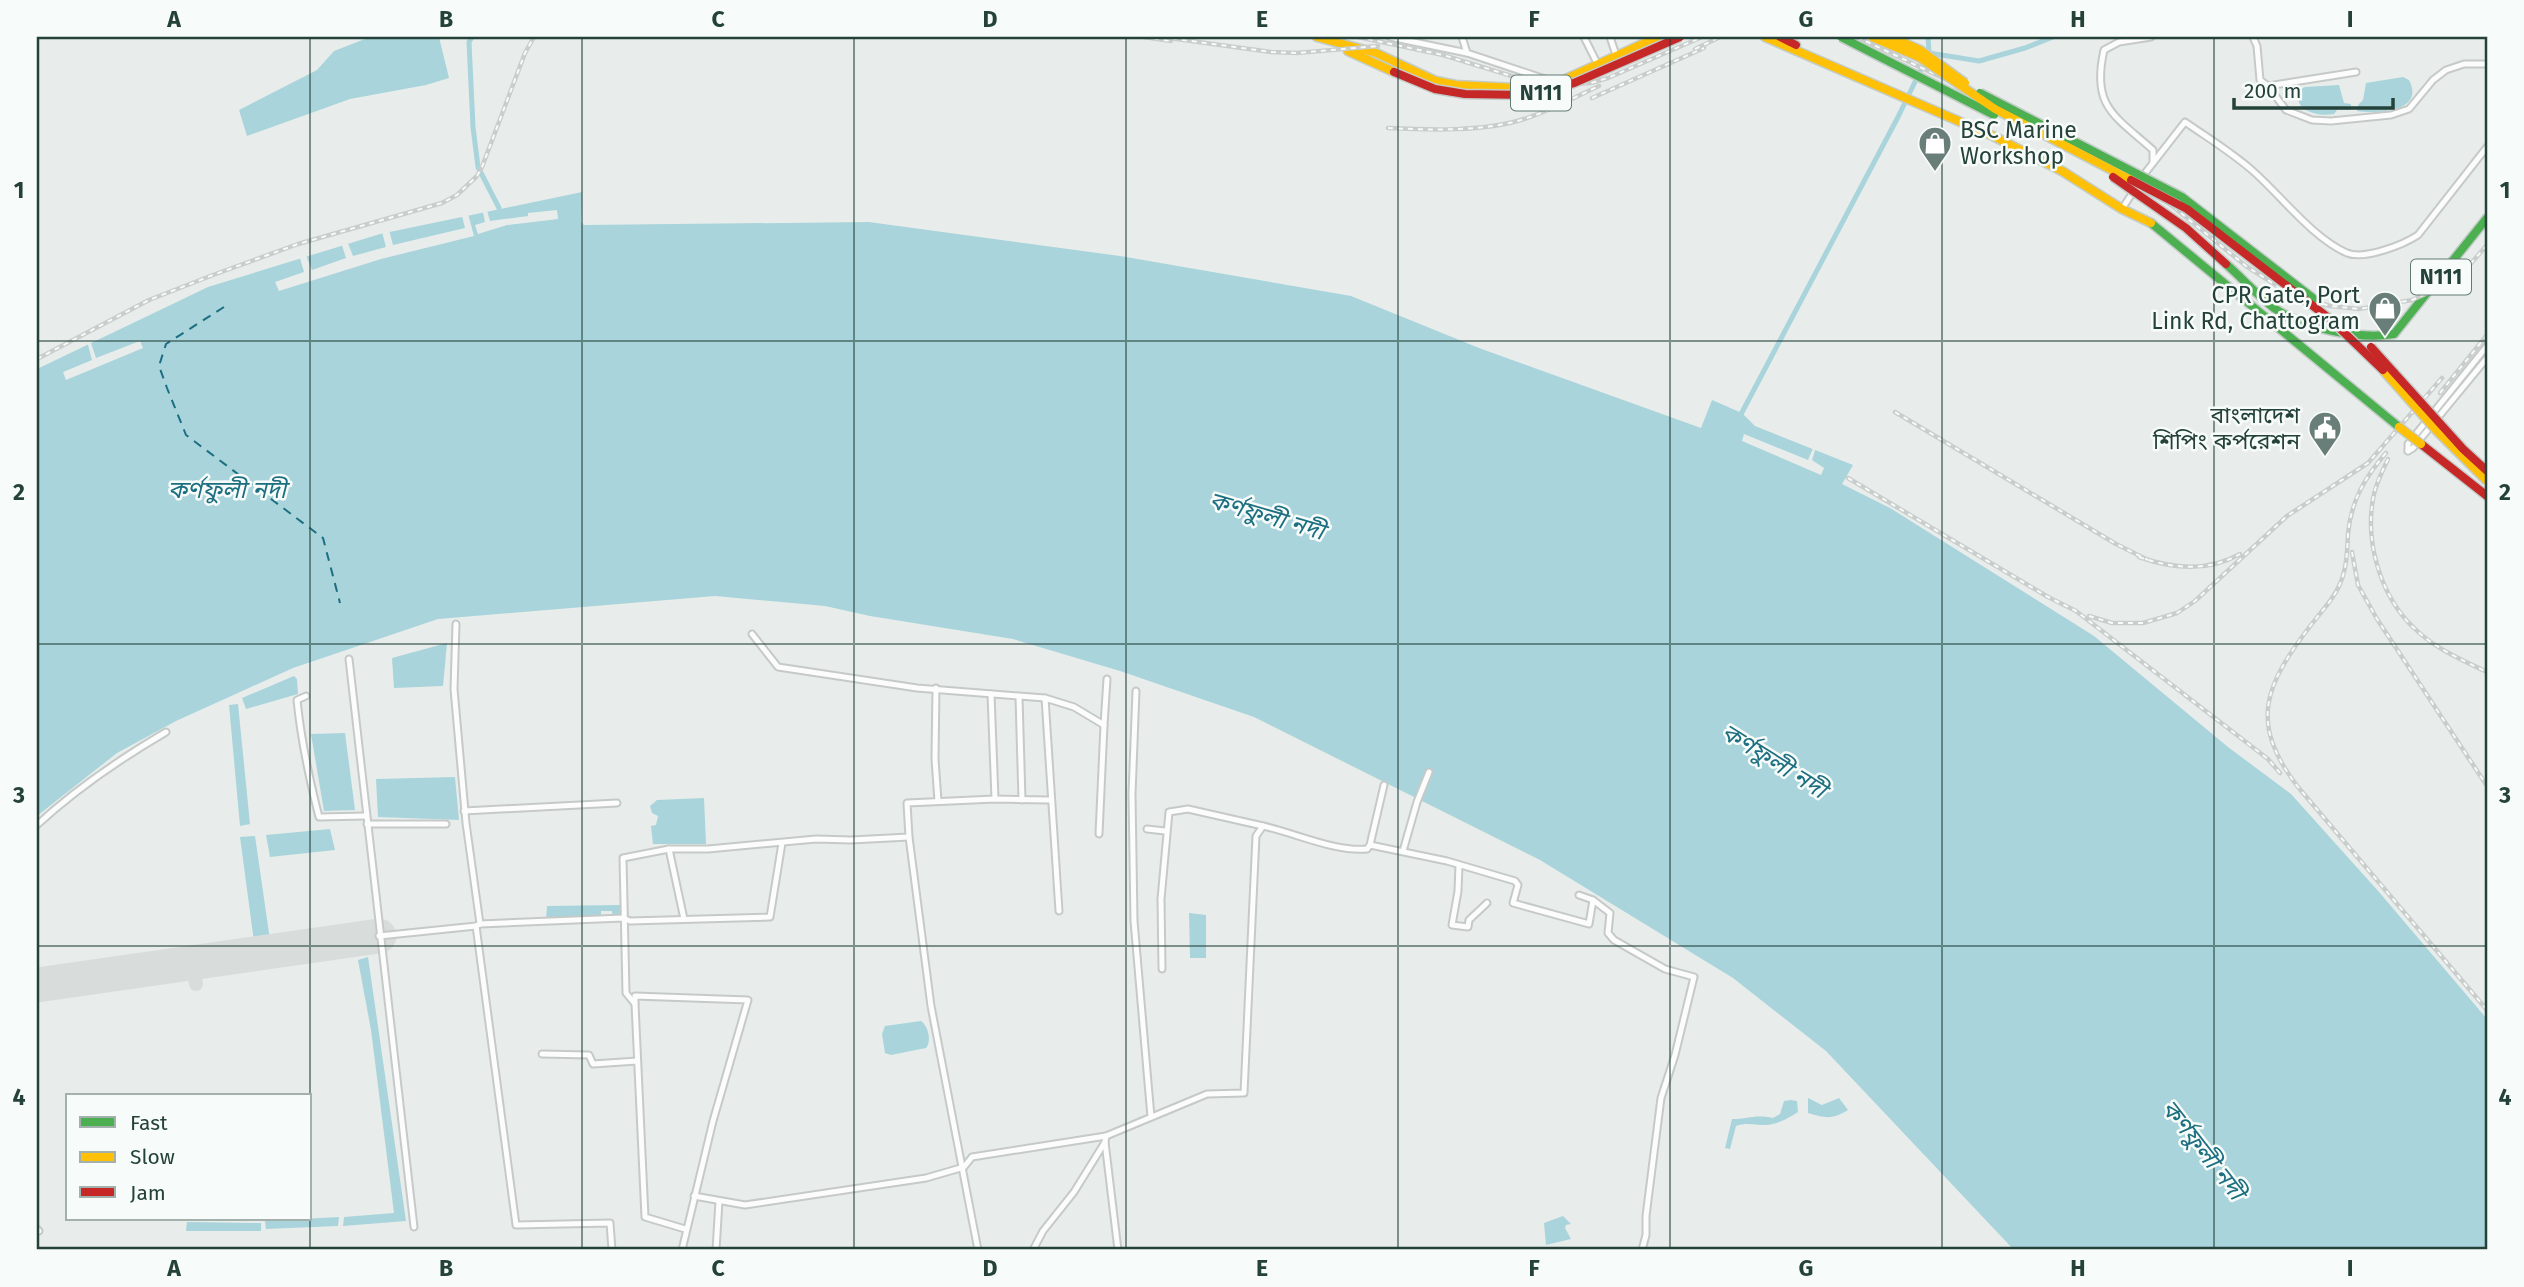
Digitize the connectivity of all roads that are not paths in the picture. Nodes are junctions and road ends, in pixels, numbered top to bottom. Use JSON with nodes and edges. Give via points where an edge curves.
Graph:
{"nodes":[{"id":1,"x":1318,"y":37,"type":"edge"},
{"id":2,"x":1390,"y":37,"type":"edge"},
{"id":3,"x":1462,"y":37,"type":"edge"},
{"id":4,"x":1584,"y":37,"type":"edge"},
{"id":5,"x":1610,"y":37,"type":"edge"},
{"id":6,"x":1658,"y":37,"type":"edge"},
{"id":7,"x":1680,"y":37,"type":"edge"},
{"id":8,"x":1765,"y":37,"type":"edge"},
{"id":9,"x":1780,"y":37,"type":"edge"},
{"id":10,"x":1841,"y":37,"type":"edge"},
{"id":11,"x":1872,"y":37,"type":"edge"},
{"id":12,"x":1891,"y":37,"type":"edge"},
{"id":13,"x":2151,"y":37,"type":"edge"},
{"id":14,"x":2253,"y":37,"type":"edge"},
{"id":15,"x":1467,"y":53,"type":"junction"},
{"id":16,"x":1616,"y":55,"type":"junction"},
{"id":17,"x":1815,"y":57,"type":"junction"},
{"id":18,"x":1597,"y":63,"type":"junction"},
{"id":19,"x":2487,"y":64,"type":"edge"},
{"id":20,"x":2356,"y":72,"type":"dead end"},
{"id":21,"x":1557,"y":83,"type":"junction"},
{"id":22,"x":2268,"y":86,"type":"junction"},
{"id":23,"x":2487,"y":148,"type":"edge"},
{"id":24,"x":2153,"y":163,"type":"junction"},
{"id":25,"x":2122,"y":209,"type":"junction"},
{"id":26,"x":2487,"y":218,"type":"edge"},
{"id":27,"x":2487,"y":346,"type":"edge"},
{"id":28,"x":2487,"y":358,"type":"edge"},
{"id":29,"x":2487,"y":471,"type":"edge"},
{"id":30,"x":2487,"y":481,"type":"edge"},
{"id":31,"x":2487,"y":496,"type":"edge"},
{"id":32,"x":456,"y":624,"type":"dead end"},
{"id":33,"x":752,"y":635,"type":"dead end"},
{"id":34,"x":349,"y":659,"type":"dead end"},
{"id":35,"x":1107,"y":679,"type":"dead end"},
{"id":36,"x":936,"y":688,"type":"junction"},
{"id":37,"x":1136,"y":691,"type":"dead end"},
{"id":38,"x":991,"y":694,"type":"junction"},
{"id":39,"x":306,"y":696,"type":"dead end"},
{"id":40,"x":1019,"y":697,"type":"junction"},
{"id":41,"x":1045,"y":698,"type":"junction"},
{"id":42,"x":1104,"y":725,"type":"junction"},
{"id":43,"x":166,"y":732,"type":"dead end"},
{"id":44,"x":1429,"y":772,"type":"dead end"},
{"id":45,"x":1384,"y":785,"type":"dead end"},
{"id":46,"x":995,"y":799,"type":"junction"},
{"id":47,"x":1022,"y":800,"type":"junction"},
{"id":48,"x":1050,"y":800,"type":"junction"},
{"id":49,"x":938,"y":802,"type":"junction"},
{"id":50,"x":617,"y":803,"type":"dead end"},
{"id":51,"x":464,"y":810,"type":"junction"},
{"id":52,"x":366,"y":816,"type":"junction"},
{"id":53,"x":367,"y":824,"type":"junction"},
{"id":54,"x":446,"y":824,"type":"dead end"},
{"id":55,"x":37,"y":825,"type":"edge"},
{"id":56,"x":1263,"y":826,"type":"junction"},
{"id":57,"x":1147,"y":829,"type":"dead end"},
{"id":58,"x":1166,"y":831,"type":"junction"},
{"id":59,"x":1098,"y":834,"type":"dead end"},
{"id":60,"x":909,"y":836,"type":"junction"},
{"id":61,"x":782,"y":843,"type":"junction"},
{"id":62,"x":1370,"y":845,"type":"junction"},
{"id":63,"x":669,"y":849,"type":"junction"},
{"id":64,"x":1403,"y":851,"type":"junction"},
{"id":65,"x":1459,"y":865,"type":"junction"},
{"id":66,"x":1578,"y":895,"type":"dead end"},
{"id":67,"x":1593,"y":900,"type":"junction"},
{"id":68,"x":1487,"y":903,"type":"dead end"},
{"id":69,"x":1059,"y":911,"type":"dead end"},
{"id":70,"x":623,"y":918,"type":"junction"},
{"id":71,"x":684,"y":919,"type":"junction"},
{"id":72,"x":478,"y":925,"type":"junction"},
{"id":73,"x":379,"y":936,"type":"junction"},
{"id":74,"x":1162,"y":969,"type":"dead end"},
{"id":75,"x":635,"y":1004,"type":"junction"},
{"id":76,"x":542,"y":1054,"type":"dead end"},
{"id":77,"x":637,"y":1061,"type":"junction"},
{"id":78,"x":1151,"y":1117,"type":"junction"},
{"id":79,"x":1105,"y":1139,"type":"junction"},
{"id":80,"x":964,"y":1167,"type":"junction"},
{"id":81,"x":694,"y":1196,"type":"junction"},
{"id":82,"x":719,"y":1201,"type":"junction"},
{"id":83,"x":414,"y":1227,"type":"dead end"},
{"id":84,"x":685,"y":1230,"type":"junction"},
{"id":85,"x":612,"y":1250,"type":"edge"},
{"id":86,"x":682,"y":1250,"type":"edge"},
{"id":87,"x":716,"y":1250,"type":"edge"},
{"id":88,"x":978,"y":1250,"type":"edge"},
{"id":89,"x":1033,"y":1250,"type":"edge"},
{"id":90,"x":1118,"y":1250,"type":"edge"},
{"id":91,"x":1642,"y":1250,"type":"edge"}],
"edges":[{"from":1,"to":7,"type":"main road","number":"N111","bridge":true,"via":[[1435,89],[1527,95],[1574,83]]},
{"from":1,"to":21,"type":"main road","number":"N111","via":[[1376,53],[1436,81],[1456,85],[1536,89]]},
{"from":2,"to":15,"type":"street"},
{"from":3,"to":15,"type":"street"},
{"from":4,"to":18,"type":"street"},
{"from":5,"to":16,"type":"street"},
{"from":6,"to":16,"type":"main road","number":"N111"},
{"from":8,"to":17,"type":"main road"},
{"from":9,"to":17,"type":"main road"},
{"from":10,"to":26,"type":"main road","number":"N111","bridge":true,"via":[[2119,180],[2186,228],[2267,302],[2322,329],[2370,337],[2394,334]]},
{"from":11,"to":30,"type":"main road","bridge":true,"via":[[1919,57],[1995,109],[2187,209],[2369,354]]},
{"from":12,"to":29,"type":"main road","bridge":true,"via":[[1929,55],[1976,91],[2198,208],[2383,358]]},
{"from":13,"to":24,"type":"street","via":[[2119,42],[2104,50],[2101,88],[2109,111],[2153,149]]},
{"from":14,"to":22,"type":"street","via":[[2260,80]]},
{"from":15,"to":21,"type":"street"},
{"from":16,"to":18,"type":"main road","number":"N111"},
{"from":17,"to":25,"type":"main road","via":[[1993,136],[2062,171]]},
{"from":18,"to":21,"type":"main road","number":"N111"},
{"from":19,"to":22,"type":"street","via":[[2446,70],[2405,112],[2384,116],[2312,120],[2286,110]]},
{"from":20,"to":22,"type":"street"},
{"from":23,"to":24,"type":"street","via":[[2418,235],[2368,254],[2349,254],[2320,235],[2252,170],[2185,122]]},
{"from":24,"to":25,"type":"street"},
{"from":25,"to":31,"type":"main road","bridge":true,"via":[[2147,220]]},
{"from":27,"to":28,"type":"street","via":[[2408,444],[2408,451]]},
{"from":32,"to":51,"type":"street","via":[[454,689]]},
{"from":33,"to":36,"type":"street","via":[[778,667]]},
{"from":34,"to":52,"type":"street"},
{"from":35,"to":42,"type":"street"},
{"from":36,"to":38,"type":"street"},
{"from":36,"to":49,"type":"street"},
{"from":37,"to":78,"type":"street","via":[[1134,920]]},
{"from":38,"to":40,"type":"street"},
{"from":38,"to":46,"type":"street"},
{"from":39,"to":52,"type":"street","via":[[297,700],[301,741],[319,817]]},
{"from":40,"to":41,"type":"street"},
{"from":40,"to":47,"type":"street"},
{"from":41,"to":42,"type":"street","via":[[1074,707]]},
{"from":41,"to":48,"type":"street"},
{"from":42,"to":59,"type":"street"},
{"from":43,"to":55,"type":"street","via":[[126,755]]},
{"from":44,"to":64,"type":"street"},
{"from":45,"to":62,"type":"street"},
{"from":46,"to":47,"type":"street"},
{"from":46,"to":49,"type":"street"},
{"from":47,"to":48,"type":"street"},
{"from":48,"to":69,"type":"street"},
{"from":49,"to":60,"type":"street","via":[[907,803]]},
{"from":50,"to":51,"type":"street"},
{"from":51,"to":72,"type":"street"},
{"from":52,"to":53,"type":"street"},
{"from":53,"to":54,"type":"street"},
{"from":53,"to":73,"type":"street"},
{"from":56,"to":58,"type":"street","via":[[1188,809],[1169,812]]},
{"from":56,"to":62,"type":"street","via":[[1356,849]]},
{"from":56,"to":78,"type":"street","via":[[1256,836],[1244,1093],[1207,1094]]},
{"from":57,"to":58,"type":"street"},
{"from":58,"to":74,"type":"street"},
{"from":60,"to":61,"type":"street"},
{"from":60,"to":80,"type":"street","via":[[931,1006]]},
{"from":61,"to":63,"type":"street"},
{"from":61,"to":71,"type":"street","via":[[770,918]]},
{"from":62,"to":64,"type":"street"},
{"from":63,"to":70,"type":"street","via":[[623,858]]},
{"from":63,"to":71,"type":"street"},
{"from":64,"to":65,"type":"street"},
{"from":65,"to":67,"type":"street","via":[[1515,881],[1513,903],[1545,913],[1589,924]]},
{"from":65,"to":68,"type":"street","via":[[1452,925],[1468,928],[1469,920]]},
{"from":66,"to":67,"type":"street"},
{"from":67,"to":91,"type":"street","via":[[1610,913],[1608,933],[1614,940],[1665,969],[1694,977],[1661,1098]]},
{"from":70,"to":71,"type":"street"},
{"from":70,"to":72,"type":"street"},
{"from":70,"to":75,"type":"street","via":[[626,993]]},
{"from":72,"to":73,"type":"street"},
{"from":72,"to":85,"type":"street","via":[[516,1225],[610,1223]]},
{"from":73,"to":83,"type":"street"},
{"from":75,"to":77,"type":"street"},
{"from":75,"to":81,"type":"street","via":[[635,996],[748,1000]]},
{"from":76,"to":77,"type":"street","via":[[589,1055],[593,1064]]},
{"from":77,"to":84,"type":"street","via":[[645,1217]]},
{"from":78,"to":79,"type":"street"},
{"from":79,"to":80,"type":"street","via":[[972,1157]]},
{"from":79,"to":89,"type":"street"},
{"from":79,"to":90,"type":"street"},
{"from":80,"to":82,"type":"street","via":[[926,1178],[745,1205]]},
{"from":80,"to":88,"type":"street"},
{"from":81,"to":82,"type":"street"},
{"from":81,"to":84,"type":"street"},
{"from":82,"to":87,"type":"street"},
{"from":84,"to":86,"type":"street"}]}
